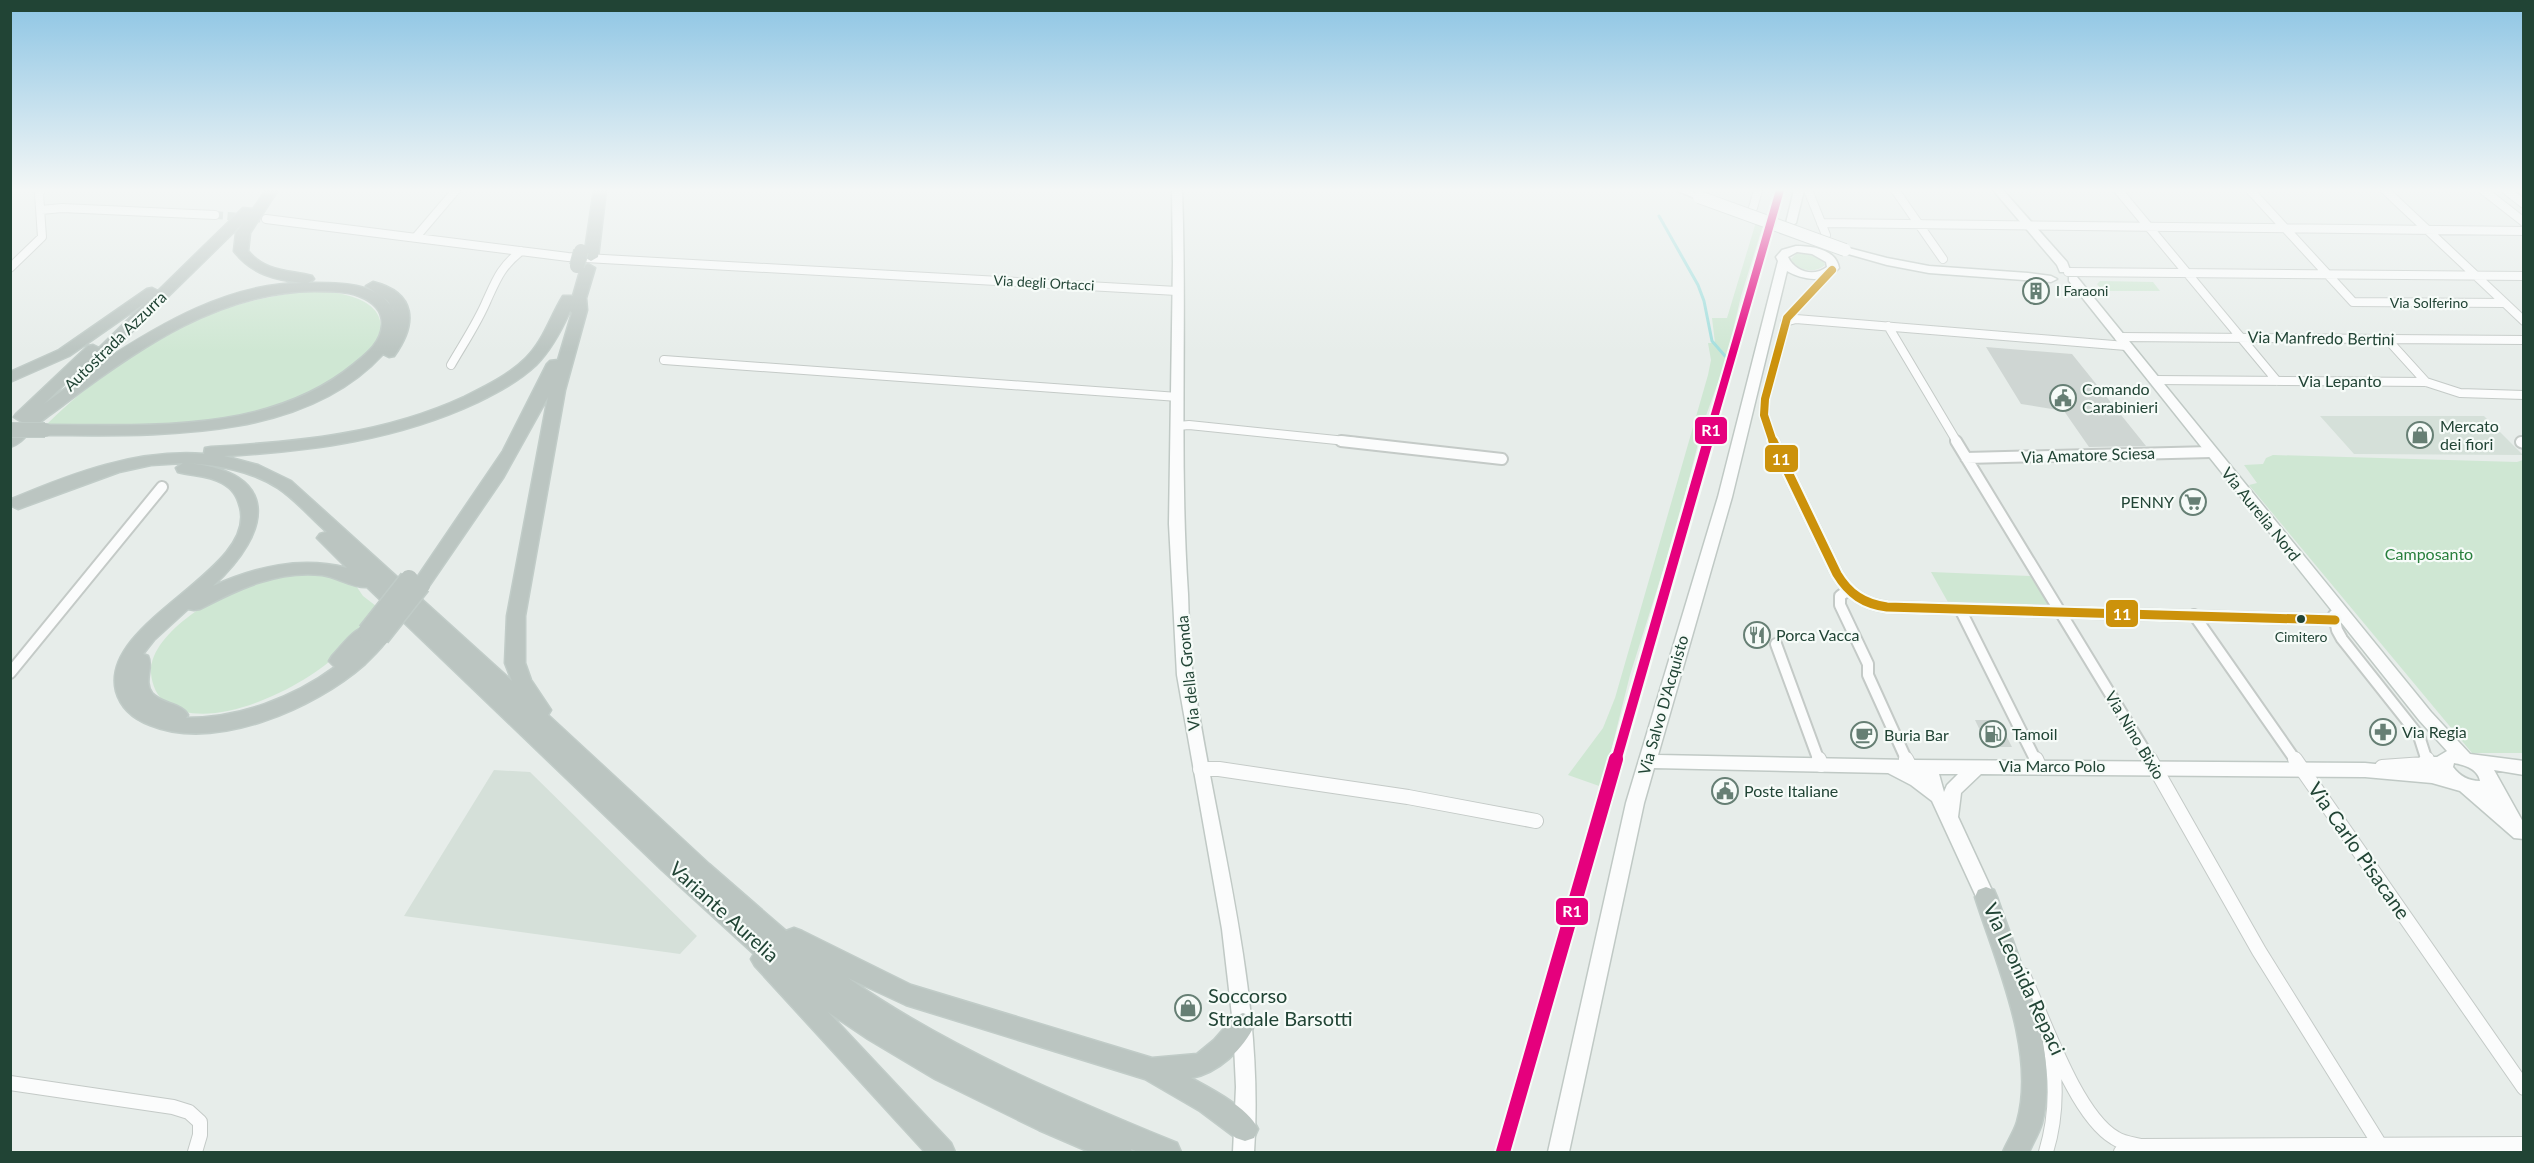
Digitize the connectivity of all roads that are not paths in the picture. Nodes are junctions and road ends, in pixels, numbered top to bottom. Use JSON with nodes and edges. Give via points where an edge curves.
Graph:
{"nodes":[{"id":1,"x":34,"y":244,"type":"edge"},
{"id":2,"x":202,"y":244,"type":"edge"},
{"id":3,"x":218,"y":244,"type":"edge"},
{"id":4,"x":241,"y":244,"type":"edge"},
{"id":5,"x":471,"y":244,"type":"edge"},
{"id":6,"x":586,"y":244,"type":"edge"},
{"id":7,"x":588,"y":244,"type":"edge"},
{"id":8,"x":1179,"y":244,"type":"edge"},
{"id":9,"x":1786,"y":244,"type":"edge"},
{"id":10,"x":1809,"y":244,"type":"edge"},
{"id":11,"x":1837,"y":244,"type":"edge"},
{"id":12,"x":1933,"y":244,"type":"edge"},
{"id":13,"x":2044,"y":244,"type":"edge"},
{"id":14,"x":2164,"y":244,"type":"edge"},
{"id":15,"x":2300,"y":244,"type":"edge"},
{"id":16,"x":2442,"y":244,"type":"edge"},
{"id":17,"x":521,"y":251,"type":"junction"},
{"id":18,"x":1822,"y":254,"type":"junction"},
{"id":19,"x":1784,"y":258,"type":"junction"},
{"id":20,"x":1943,"y":259,"type":"dead end"},
{"id":21,"x":584,"y":261,"type":"junction"},
{"id":22,"x":10,"y":268,"type":"edge"},
{"id":23,"x":1800,"y":273,"type":"junction"},
{"id":24,"x":2187,"y":273,"type":"junction"},
{"id":25,"x":2059,"y":274,"type":"junction"},
{"id":26,"x":2327,"y":274,"type":"junction"},
{"id":27,"x":2475,"y":276,"type":"junction"},
{"id":28,"x":2523,"y":276,"type":"edge"},
{"id":29,"x":1777,"y":281,"type":"junction"},
{"id":30,"x":1813,"y":288,"type":"junction"},
{"id":31,"x":1177,"y":291,"type":"junction"},
{"id":32,"x":152,"y":292,"type":"junction"},
{"id":33,"x":574,"y":299,"type":"junction"},
{"id":34,"x":2504,"y":303,"type":"junction"},
{"id":35,"x":1801,"y":304,"type":"junction"},
{"id":36,"x":1816,"y":320,"type":"junction"},
{"id":37,"x":2523,"y":321,"type":"edge"},
{"id":38,"x":1785,"y":322,"type":"junction"},
{"id":39,"x":1888,"y":326,"type":"junction"},
{"id":40,"x":2241,"y":337,"type":"junction"},
{"id":41,"x":2387,"y":339,"type":"junction"},
{"id":42,"x":2523,"y":340,"type":"edge"},
{"id":43,"x":2123,"y":342,"type":"junction"},
{"id":44,"x":664,"y":360,"type":"dead end"},
{"id":45,"x":451,"y":365,"type":"dead end"},
{"id":46,"x":10,"y":378,"type":"edge"},
{"id":47,"x":2154,"y":380,"type":"junction"},
{"id":48,"x":2277,"y":381,"type":"junction"},
{"id":49,"x":2426,"y":382,"type":"junction"},
{"id":50,"x":2523,"y":395,"type":"edge"},
{"id":51,"x":1178,"y":396,"type":"junction"},
{"id":52,"x":1178,"y":426,"type":"junction"},
{"id":53,"x":10,"y":429,"type":"edge"},
{"id":54,"x":38,"y":429,"type":"junction"},
{"id":55,"x":10,"y":437,"type":"edge"},
{"id":56,"x":10,"y":442,"type":"edge"},
{"id":57,"x":2211,"y":452,"type":"junction"},
{"id":58,"x":1966,"y":458,"type":"junction"},
{"id":59,"x":1502,"y":459,"type":"dead end"},
{"id":60,"x":223,"y":464,"type":"junction"},
{"id":61,"x":162,"y":487,"type":"dead end"},
{"id":62,"x":14,"y":505,"type":"edge"},
{"id":63,"x":1847,"y":591,"type":"junction"},
{"id":64,"x":385,"y":594,"type":"junction"},
{"id":65,"x":2333,"y":603,"type":"junction"},
{"id":66,"x":1960,"y":609,"type":"junction"},
{"id":67,"x":2061,"y":611,"type":"junction"},
{"id":68,"x":2194,"y":615,"type":"junction"},
{"id":69,"x":2335,"y":620,"type":"junction"},
{"id":70,"x":373,"y":634,"type":"junction"},
{"id":71,"x":1776,"y":644,"type":"dead end"},
{"id":72,"x":10,"y":673,"type":"edge"},
{"id":73,"x":566,"y":743,"type":"junction"},
{"id":74,"x":1647,"y":761,"type":"junction"},
{"id":75,"x":2445,"y":762,"type":"junction"},
{"id":76,"x":1821,"y":765,"type":"junction"},
{"id":77,"x":1883,"y":766,"type":"junction"},
{"id":78,"x":1910,"y":766,"type":"junction"},
{"id":79,"x":2039,"y":766,"type":"junction"},
{"id":80,"x":2154,"y":766,"type":"junction"},
{"id":81,"x":1936,"y":767,"type":"junction"},
{"id":82,"x":1977,"y":767,"type":"junction"},
{"id":83,"x":2523,"y":768,"type":"edge"},
{"id":84,"x":1200,"y":769,"type":"junction"},
{"id":85,"x":2302,"y":769,"type":"junction"},
{"id":86,"x":2523,"y":774,"type":"edge"},
{"id":87,"x":2489,"y":779,"type":"junction"},
{"id":88,"x":2460,"y":783,"type":"junction"},
{"id":89,"x":1945,"y":796,"type":"junction"},
{"id":90,"x":1536,"y":821,"type":"dead end"},
{"id":91,"x":2522,"y":835,"type":"edge"},
{"id":92,"x":1986,"y":897,"type":"junction"},
{"id":93,"x":740,"y":916,"type":"junction"},
{"id":94,"x":2045,"y":1023,"type":"junction"},
{"id":95,"x":1243,"y":1024,"type":"junction"},
{"id":96,"x":1151,"y":1069,"type":"junction"},
{"id":97,"x":10,"y":1083,"type":"edge"},
{"id":98,"x":2523,"y":1088,"type":"edge"},
{"id":99,"x":1245,"y":1141,"type":"edge"},
{"id":100,"x":2523,"y":1144,"type":"edge"},
{"id":101,"x":2379,"y":1145,"type":"junction"},
{"id":102,"x":2141,"y":1146,"type":"junction"},
{"id":103,"x":2305,"y":1149,"type":"edge"},
{"id":104,"x":195,"y":1152,"type":"edge"},
{"id":105,"x":942,"y":1152,"type":"edge"},
{"id":106,"x":1119,"y":1152,"type":"edge"},
{"id":107,"x":1168,"y":1152,"type":"edge"},
{"id":108,"x":1558,"y":1152,"type":"edge"},
{"id":109,"x":2016,"y":1152,"type":"edge"},
{"id":110,"x":2046,"y":1152,"type":"edge"},
{"id":111,"x":2121,"y":1152,"type":"edge"}],
"edges":[{"from":1,"to":22,"type":"street"},
{"from":2,"to":32,"type":"highway","name":"Autostrada Azzurra"},
{"from":3,"to":54,"type":"highway","name":"Autostrada Azzurra"},
{"from":4,"to":54,"type":"highway","via":[[243,254],[256,266],[277,274],[357,282],[389,294],[400,305],[404,324],[396,343],[351,385],[318,403],[244,427],[173,436]]},
{"from":5,"to":17,"type":"street","name":"Via degli Ortacci"},
{"from":6,"to":21,"type":"highway"},
{"from":7,"to":21,"type":"highway"},
{"from":8,"to":31,"type":"street","name":"Via della Gronda"},
{"from":9,"to":19,"type":"street","name":"Via Salvo D'Acquisto"},
{"from":10,"to":18,"type":"street"},
{"from":11,"to":25,"type":"street","bridge":true,"via":[[1885,261],[1933,270]]},
{"from":12,"to":20,"type":"street"},
{"from":13,"to":25,"type":"street"},
{"from":14,"to":24,"type":"street"},
{"from":15,"to":26,"type":"street"},
{"from":16,"to":27,"type":"street"},
{"from":17,"to":31,"type":"street","name":"Via degli Ortacci","via":[[568,257]]},
{"from":17,"to":45,"type":"street","via":[[500,269]]},
{"from":18,"to":19,"type":"street","via":[[1792,250]]},
{"from":18,"to":23,"type":"street","via":[[1821,275]]},
{"from":18,"to":30,"type":"street"},
{"from":19,"to":23,"type":"street"},
{"from":19,"to":29,"type":"street","name":"Via Salvo D'Acquisto"},
{"from":21,"to":33,"type":"highway"},
{"from":23,"to":29,"type":"street","via":[[1783,275]]},
{"from":23,"to":30,"type":"street","via":[[1812,281]]},
{"from":24,"to":25,"type":"street"},
{"from":24,"to":26,"type":"street"},
{"from":24,"to":40,"type":"street"},
{"from":25,"to":43,"type":"street","name":"Via Aurelia Nord","via":[[2098,311]]},
{"from":26,"to":27,"type":"street"},
{"from":26,"to":34,"type":"street","name":"Via Solferino","via":[[2353,302]]},
{"from":27,"to":28,"type":"street"},
{"from":27,"to":34,"type":"street"},
{"from":29,"to":74,"type":"street","name":"Via Salvo D'Acquisto","via":[[1725,497]]},
{"from":30,"to":35,"type":"street"},
{"from":31,"to":51,"type":"street","name":"Via della Gronda"},
{"from":32,"to":46,"type":"highway","via":[[64,353]]},
{"from":32,"to":53,"type":"highway","name":"Autostrada Azzurra"},
{"from":33,"to":60,"type":"highway","via":[[532,360],[467,402],[358,439]]},
{"from":33,"to":70,"type":"highway","bridge":true,"via":[[552,372],[525,427],[474,509]]},
{"from":33,"to":73,"type":"highway","via":[[580,310],[557,390],[516,616],[514,649],[522,682]]},
{"from":34,"to":37,"type":"street"},
{"from":35,"to":36,"type":"street","via":[[1803,313]]},
{"from":35,"to":38,"type":"street"},
{"from":36,"to":38,"type":"street","name":"Via Manfredo Bertini"},
{"from":36,"to":39,"type":"street","name":"Via Manfredo Bertini"},
{"from":38,"to":63,"type":"street","via":[[1765,399],[1765,419]]},
{"from":39,"to":43,"type":"street","name":"Via Manfredo Bertini"},
{"from":39,"to":58,"type":"street","name":"Via Nino Bixio"},
{"from":40,"to":41,"type":"street","name":"Via Manfredo Bertini"},
{"from":40,"to":43,"type":"street","name":"Via Manfredo Bertini"},
{"from":40,"to":48,"type":"street"},
{"from":41,"to":42,"type":"street","name":"Via Manfredo Bertini"},
{"from":41,"to":49,"type":"street"},
{"from":43,"to":47,"type":"street","name":"Via Aurelia Nord"},
{"from":44,"to":51,"type":"street"},
{"from":47,"to":48,"type":"street","name":"Via Lepanto"},
{"from":47,"to":57,"type":"street","name":"Via Aurelia Nord"},
{"from":48,"to":49,"type":"street","name":"Via Lepanto"},
{"from":49,"to":50,"type":"street","name":"Via Lepanto","via":[[2460,393]]},
{"from":51,"to":52,"type":"street","name":"Via della Gronda"},
{"from":52,"to":59,"type":"street"},
{"from":52,"to":84,"type":"street","name":"Via della Gronda","via":[[1176,524],[1185,680]]},
{"from":53,"to":54,"type":"highway","bridge":true},
{"from":54,"to":54,"type":"highway","via":[[145,339],[182,319],[232,300],[290,288],[341,288],[369,295],[388,313],[387,335],[370,359],[336,385],[286,408],[199,427]]},
{"from":54,"to":55,"type":"highway"},
{"from":54,"to":56,"type":"highway","name":"Autostrada Azzurra"},
{"from":57,"to":58,"type":"street","name":"Via Amatore Sciesa"},
{"from":57,"to":65,"type":"street","name":"Via Aurelia Nord"},
{"from":58,"to":67,"type":"street","name":"Via Nino Bixio"},
{"from":60,"to":62,"type":"highway","via":[[202,470],[135,471]]},
{"from":60,"to":62,"type":"highway","via":[[152,464],[67,483]]},
{"from":60,"to":62,"type":"highway","via":[[153,457],[110,465],[57,482]]},
{"from":60,"to":64,"type":"highway","via":[[254,476],[280,493]]},
{"from":60,"to":70,"type":"highway","via":[[247,497],[247,526],[225,565],[148,633],[134,651],[125,687],[137,709],[150,718],[178,725],[221,723],[259,714],[321,686],[357,660]]},
{"from":60,"to":73,"type":"highway","via":[[258,470],[285,485]]},
{"from":61,"to":72,"type":"street"},
{"from":63,"to":66,"type":"street","via":[[1881,606]]},
{"from":63,"to":78,"type":"street","via":[[1840,597],[1840,605]]},
{"from":64,"to":70,"type":"highway","via":[[330,569],[294,568],[250,578],[206,598],[164,628],[143,657],[137,682],[148,701],[167,712],[197,717],[237,712],[282,697],[308,683]]},
{"from":64,"to":93,"type":"highway","name":"Variante Aurelia"},
{"from":65,"to":69,"type":"street"},
{"from":65,"to":75,"type":"street","name":"Via Aurelia Nord","via":[[2425,716]]},
{"from":66,"to":67,"type":"street"},
{"from":66,"to":79,"type":"street"},
{"from":67,"to":68,"type":"street"},
{"from":67,"to":80,"type":"street","name":"Via Nino Bixio"},
{"from":68,"to":69,"type":"street"},
{"from":68,"to":85,"type":"street","name":"Via Carlo Pisacane"},
{"from":69,"to":75,"type":"street","via":[[2342,639],[2420,738],[2427,756]]},
{"from":71,"to":76,"type":"street"},
{"from":73,"to":93,"type":"highway","name":"Variante Aurelia"},
{"from":74,"to":76,"type":"street","name":"Via Marco Polo"},
{"from":74,"to":108,"type":"street","name":"Via Salvo D'Acquisto"},
{"from":75,"to":83,"type":"street","name":"Via Marco Polo"},
{"from":75,"to":85,"type":"street","name":"Via Marco Polo","via":[[2365,770]]},
{"from":75,"to":87,"type":"street","name":"Via Aurelia Nord","via":[[2483,768]]},
{"from":75,"to":88,"type":"street","name":"Via Marco Polo"},
{"from":76,"to":77,"type":"street","name":"Via Marco Polo"},
{"from":77,"to":78,"type":"street","name":"Via Marco Polo"},
{"from":77,"to":89,"type":"street"},
{"from":78,"to":81,"type":"street","name":"Via Marco Polo"},
{"from":79,"to":80,"type":"street","name":"Via Marco Polo"},
{"from":79,"to":82,"type":"street","name":"Via Marco Polo"},
{"from":80,"to":85,"type":"street","name":"Via Marco Polo"},
{"from":80,"to":101,"type":"street","name":"Via Nino Bixio","via":[[2259,951]]},
{"from":81,"to":82,"type":"street","name":"Via Marco Polo"},
{"from":81,"to":89,"type":"street","name":"Via Leonida Repaci","via":[[1931,781]]},
{"from":82,"to":89,"type":"street"},
{"from":84,"to":90,"type":"street","via":[[1408,797]]},
{"from":84,"to":95,"type":"street","name":"Via della Gronda","via":[[1231,929]]},
{"from":85,"to":98,"type":"street","name":"Via Carlo Pisacane"},
{"from":86,"to":87,"type":"street"},
{"from":87,"to":88,"type":"street","name":"Via Marco Polo","via":[[2483,788]]},
{"from":87,"to":91,"type":"street"},
{"from":88,"to":91,"type":"street"},
{"from":89,"to":92,"type":"street","name":"Via Leonida Repaci","via":[[1949,817]]},
{"from":92,"to":94,"type":"street","name":"Via Leonida Repaci"},
{"from":92,"to":109,"type":"highway","via":[[2028,1030],[2034,1067],[2032,1112]]},
{"from":93,"to":96,"type":"highway","via":[[906,994]]},
{"from":93,"to":105,"type":"highway","via":[[783,982]]},
{"from":93,"to":106,"type":"highway","name":"Variante Aurelia","via":[[818,991],[901,1046],[981,1091]]},
{"from":93,"to":107,"type":"highway","name":"Variante Aurelia","via":[[917,1035],[998,1079]]},
{"from":94,"to":102,"type":"street","name":"Via Leonida Repaci","via":[[2096,1122],[2115,1139]]},
{"from":94,"to":110,"type":"street","via":[[2057,1089]]},
{"from":95,"to":96,"type":"highway","via":[[1208,1063]]},
{"from":95,"to":99,"type":"street","name":"Via della Gronda"},
{"from":96,"to":99,"type":"highway","via":[[1209,1102]]},
{"from":97,"to":104,"type":"street","via":[[189,1112],[200,1122]]},
{"from":100,"to":101,"type":"street"},
{"from":101,"to":103,"type":"street"},
{"from":102,"to":103,"type":"street"},
{"from":102,"to":111,"type":"street"}]}
